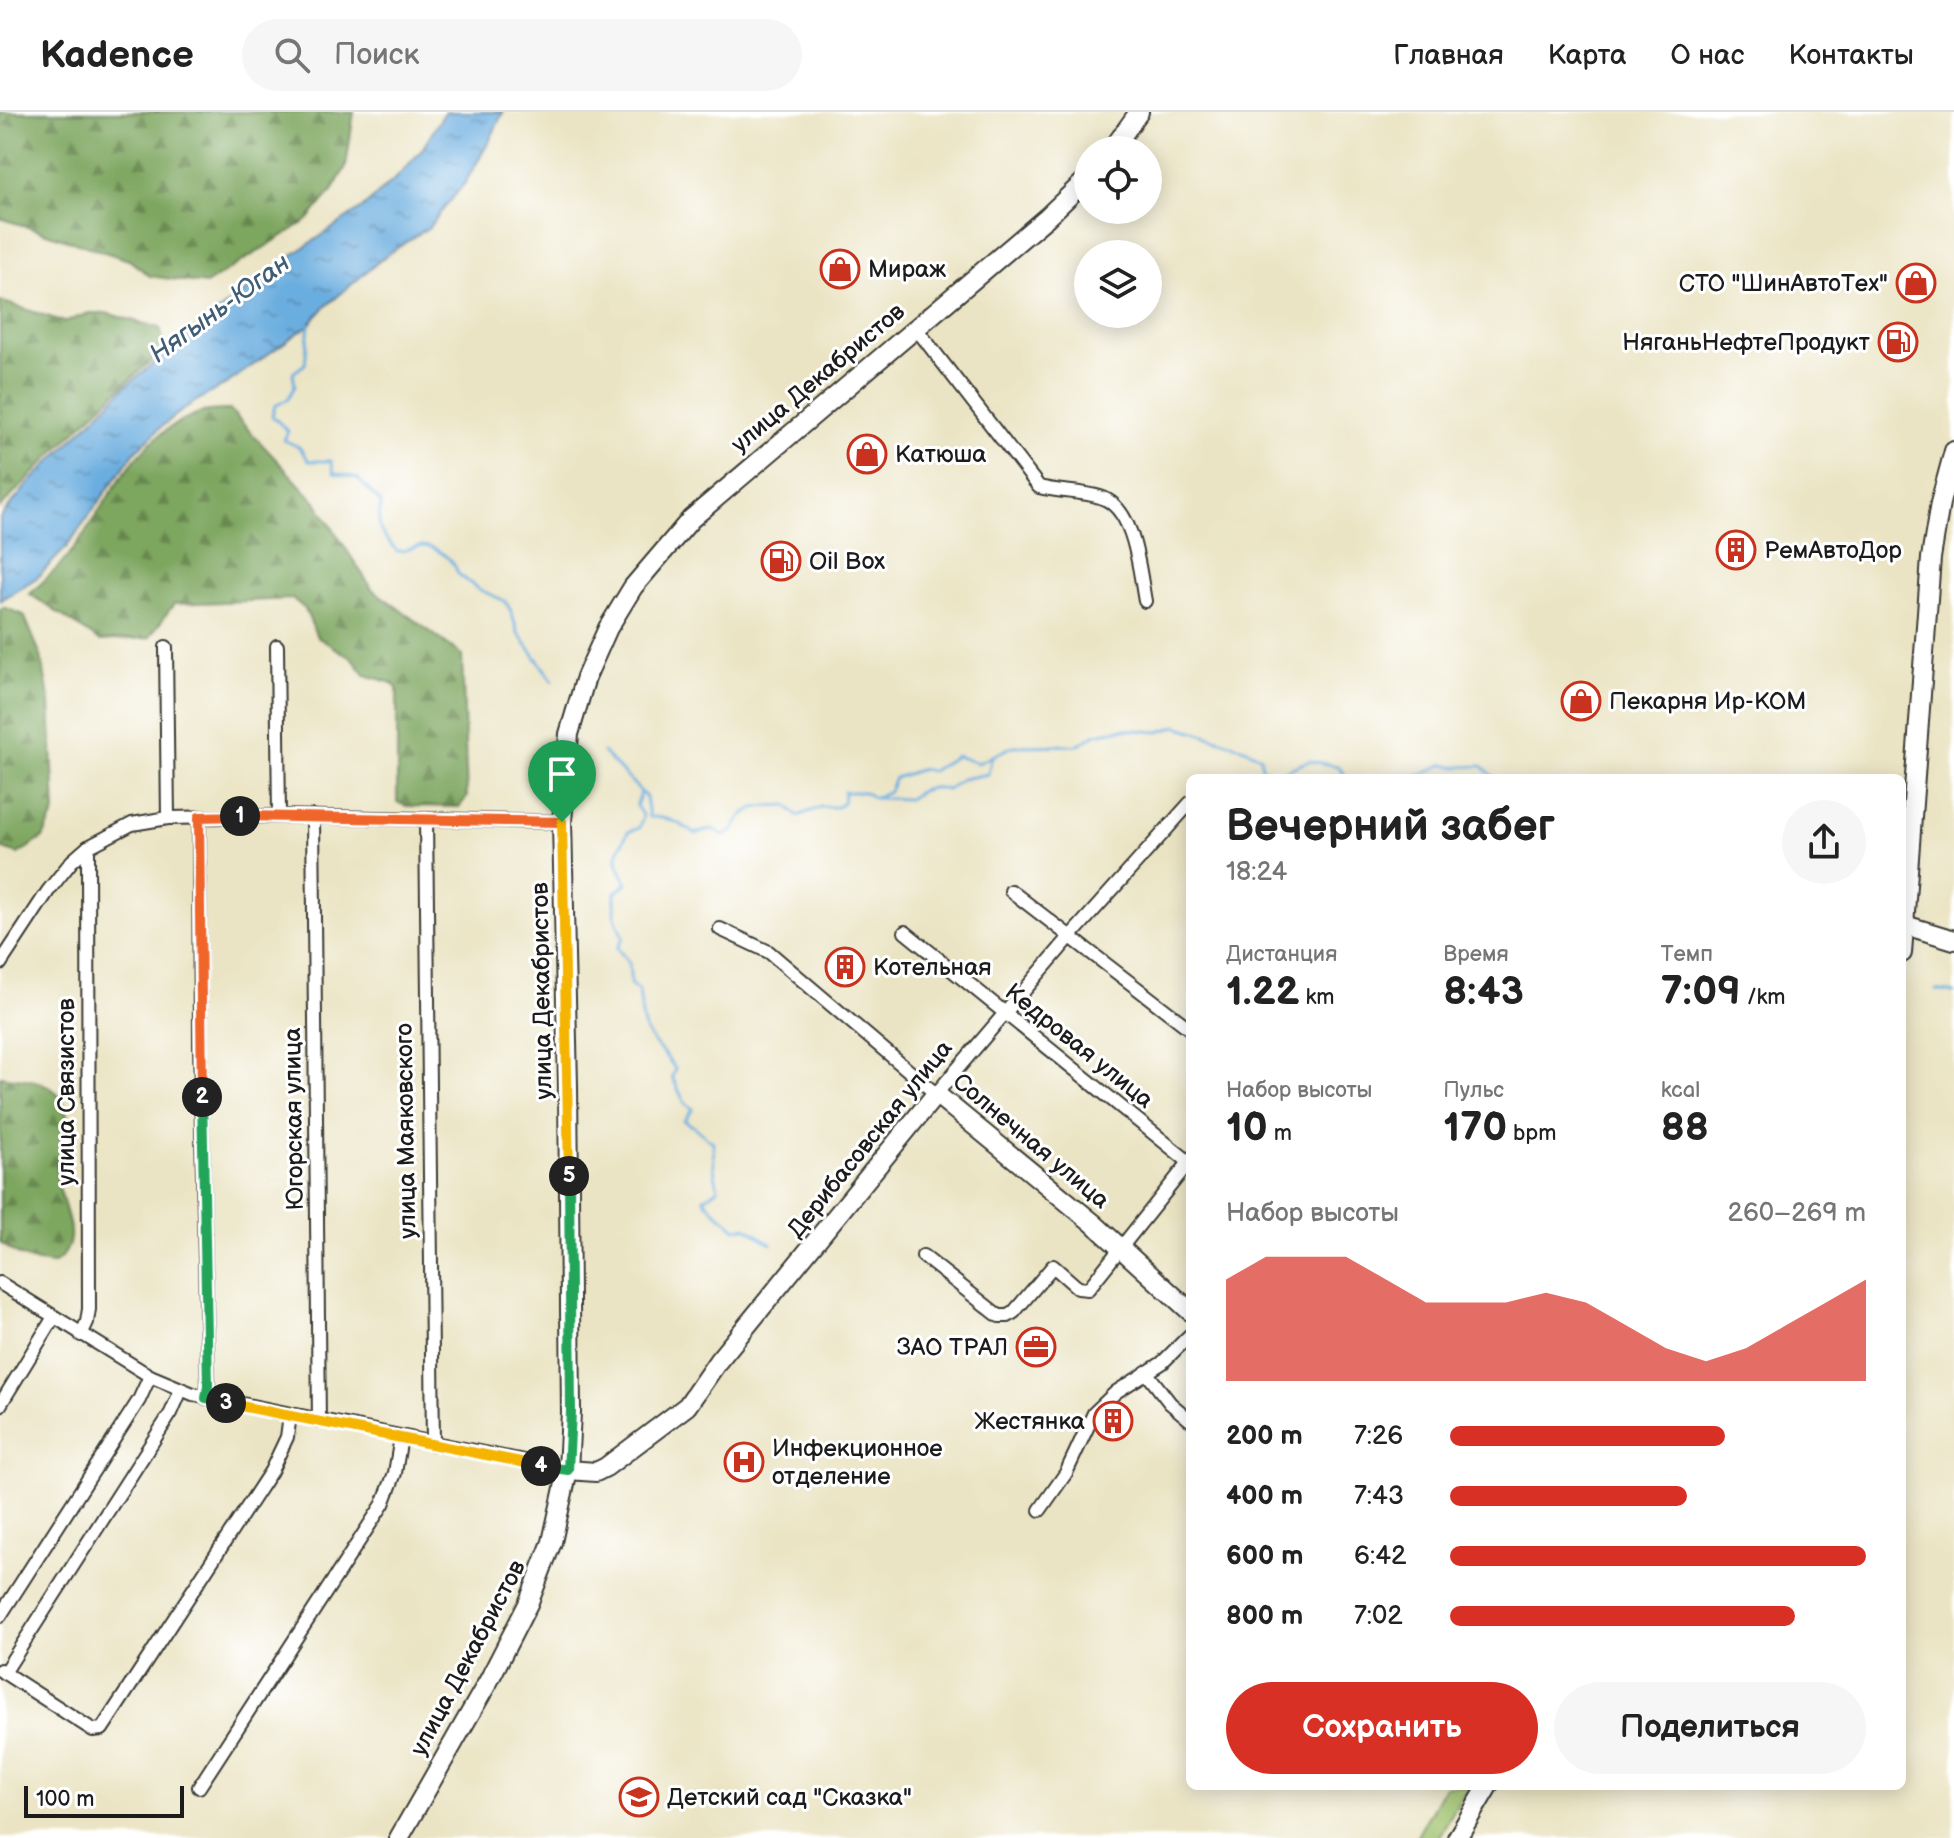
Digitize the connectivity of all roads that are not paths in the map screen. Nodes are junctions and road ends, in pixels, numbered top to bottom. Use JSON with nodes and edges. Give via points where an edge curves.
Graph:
{"nodes":[{"id":1,"x":1139,"y":112,"type":"edge"},
{"id":2,"x":1122,"y":136,"type":"edge"},
{"id":3,"x":1074,"y":191,"type":"edge"},
{"id":4,"x":915,"y":327,"type":"junction"},
{"id":5,"x":1954,"y":451,"type":"edge"},
{"id":6,"x":1145,"y":601,"type":"dead end"},
{"id":7,"x":277,"y":646,"type":"dead end"},
{"id":8,"x":166,"y":647,"type":"dead end"},
{"id":9,"x":1186,"y":807,"type":"edge"},
{"id":10,"x":279,"y":816,"type":"junction"},
{"id":11,"x":313,"y":816,"type":"junction"},
{"id":12,"x":199,"y":817,"type":"junction"},
{"id":13,"x":168,"y":818,"type":"junction"},
{"id":14,"x":426,"y":818,"type":"junction"},
{"id":15,"x":562,"y":822,"type":"junction"},
{"id":16,"x":88,"y":847,"type":"junction"},
{"id":17,"x":1011,"y":891,"type":"dead end"},
{"id":18,"x":1906,"y":911,"type":"edge"},
{"id":19,"x":1906,"y":925,"type":"edge"},
{"id":20,"x":720,"y":929,"type":"dead end"},
{"id":21,"x":905,"y":932,"type":"dead end"},
{"id":22,"x":1069,"y":938,"type":"junction"},
{"id":23,"x":1954,"y":940,"type":"edge"},
{"id":24,"x":0,"y":964,"type":"edge"},
{"id":25,"x":1004,"y":1014,"type":"junction"},
{"id":26,"x":1186,"y":1026,"type":"edge"},
{"id":27,"x":936,"y":1094,"type":"junction"},
{"id":28,"x":1186,"y":1159,"type":"edge"},
{"id":29,"x":1186,"y":1167,"type":"edge"},
{"id":30,"x":1121,"y":1250,"type":"junction"},
{"id":31,"x":923,"y":1256,"type":"dead end"},
{"id":32,"x":0,"y":1283,"type":"edge"},
{"id":33,"x":1186,"y":1307,"type":"edge"},
{"id":34,"x":54,"y":1317,"type":"junction"},
{"id":35,"x":81,"y":1335,"type":"junction"},
{"id":36,"x":1186,"y":1339,"type":"edge"},
{"id":37,"x":1146,"y":1372,"type":"junction"},
{"id":38,"x":150,"y":1376,"type":"junction"},
{"id":39,"x":181,"y":1390,"type":"junction"},
{"id":40,"x":206,"y":1398,"type":"junction"},
{"id":41,"x":0,"y":1405,"type":"edge"},
{"id":42,"x":290,"y":1415,"type":"junction"},
{"id":43,"x":1186,"y":1417,"type":"edge"},
{"id":44,"x":319,"y":1421,"type":"junction"},
{"id":45,"x":401,"y":1437,"type":"junction"},
{"id":46,"x":433,"y":1444,"type":"junction"},
{"id":47,"x":568,"y":1470,"type":"junction"},
{"id":48,"x":1040,"y":1510,"type":"dead end"},
{"id":49,"x":0,"y":1616,"type":"edge"},
{"id":50,"x":2,"y":1671,"type":"edge"},
{"id":51,"x":199,"y":1787,"type":"dead end"},
{"id":52,"x":1486,"y":1790,"type":"edge"},
{"id":53,"x":399,"y":1838,"type":"edge"},
{"id":54,"x":1457,"y":1838,"type":"edge"}],
"edges":[{"from":1,"to":2,"type":"main road"},
{"from":3,"to":4,"type":"main road","name":"улица Декабристов"},
{"from":4,"to":6,"type":"street","via":[[1039,487],[1102,497],[1119,508],[1129,525]]},
{"from":4,"to":15,"type":"main road","name":"улица Декабристов","via":[[712,498],[633,587],[608,628],[577,701]]},
{"from":5,"to":18,"type":"main road","via":[[1931,558]]},
{"from":7,"to":10,"type":"street"},
{"from":8,"to":13,"type":"street"},
{"from":9,"to":22,"type":"street","name":"Дерибасовская улица"},
{"from":10,"to":11,"type":"street"},
{"from":10,"to":12,"type":"street"},
{"from":11,"to":14,"type":"street"},
{"from":11,"to":44,"type":"street","name":"Югорская улица"},
{"from":12,"to":13,"type":"street"},
{"from":12,"to":40,"type":"street"},
{"from":13,"to":16,"type":"street","via":[[132,824]]},
{"from":14,"to":15,"type":"street"},
{"from":14,"to":46,"type":"street","name":"улица Маяковского"},
{"from":15,"to":47,"type":"main road","name":"улица Декабристов","via":[[569,1101]]},
{"from":16,"to":24,"type":"street","via":[[48,891]]},
{"from":16,"to":35,"type":"street","name":"улица Связистов","via":[[89,1316]]},
{"from":17,"to":22,"type":"street"},
{"from":19,"to":23,"type":"main road"},
{"from":20,"to":27,"type":"street","name":"Солнечная улица","via":[[769,952]]},
{"from":21,"to":25,"type":"street","name":"Кедровая улица"},
{"from":22,"to":25,"type":"street","name":"Дерибасовская улица"},
{"from":22,"to":26,"type":"street"},
{"from":25,"to":27,"type":"street","name":"Дерибасовская улица"},
{"from":25,"to":28,"type":"street","name":"Кедровая улица"},
{"from":27,"to":30,"type":"main road","name":"Солнечная улица"},
{"from":27,"to":47,"type":"main road","name":"Дерибасовская улица","via":[[687,1406],[606,1467],[596,1472]]},
{"from":29,"to":30,"type":"street"},
{"from":30,"to":31,"type":"street","via":[[1088,1289],[1078,1288],[1053,1266],[1004,1317]]},
{"from":30,"to":33,"type":"main road","name":"Солнечная улица"},
{"from":32,"to":34,"type":"street"},
{"from":34,"to":35,"type":"street"},
{"from":34,"to":41,"type":"street"},
{"from":35,"to":38,"type":"street"},
{"from":36,"to":37,"type":"street"},
{"from":37,"to":43,"type":"street"},
{"from":37,"to":48,"type":"street","via":[[1094,1413],[1066,1473]]},
{"from":38,"to":39,"type":"street"},
{"from":38,"to":49,"type":"street"},
{"from":39,"to":40,"type":"street"},
{"from":39,"to":50,"type":"street"},
{"from":40,"to":42,"type":"street"},
{"from":42,"to":44,"type":"street"},
{"from":42,"to":50,"type":"street","via":[[287,1437],[271,1471],[102,1729],[93,1730]]},
{"from":44,"to":45,"type":"street"},
{"from":45,"to":46,"type":"street"},
{"from":45,"to":51,"type":"street","via":[[383,1504]]},
{"from":46,"to":47,"type":"street"},
{"from":47,"to":53,"type":"main road","name":"улица Декабристов","via":[[552,1542],[528,1604]]},
{"from":52,"to":54,"type":"main road"}]}
